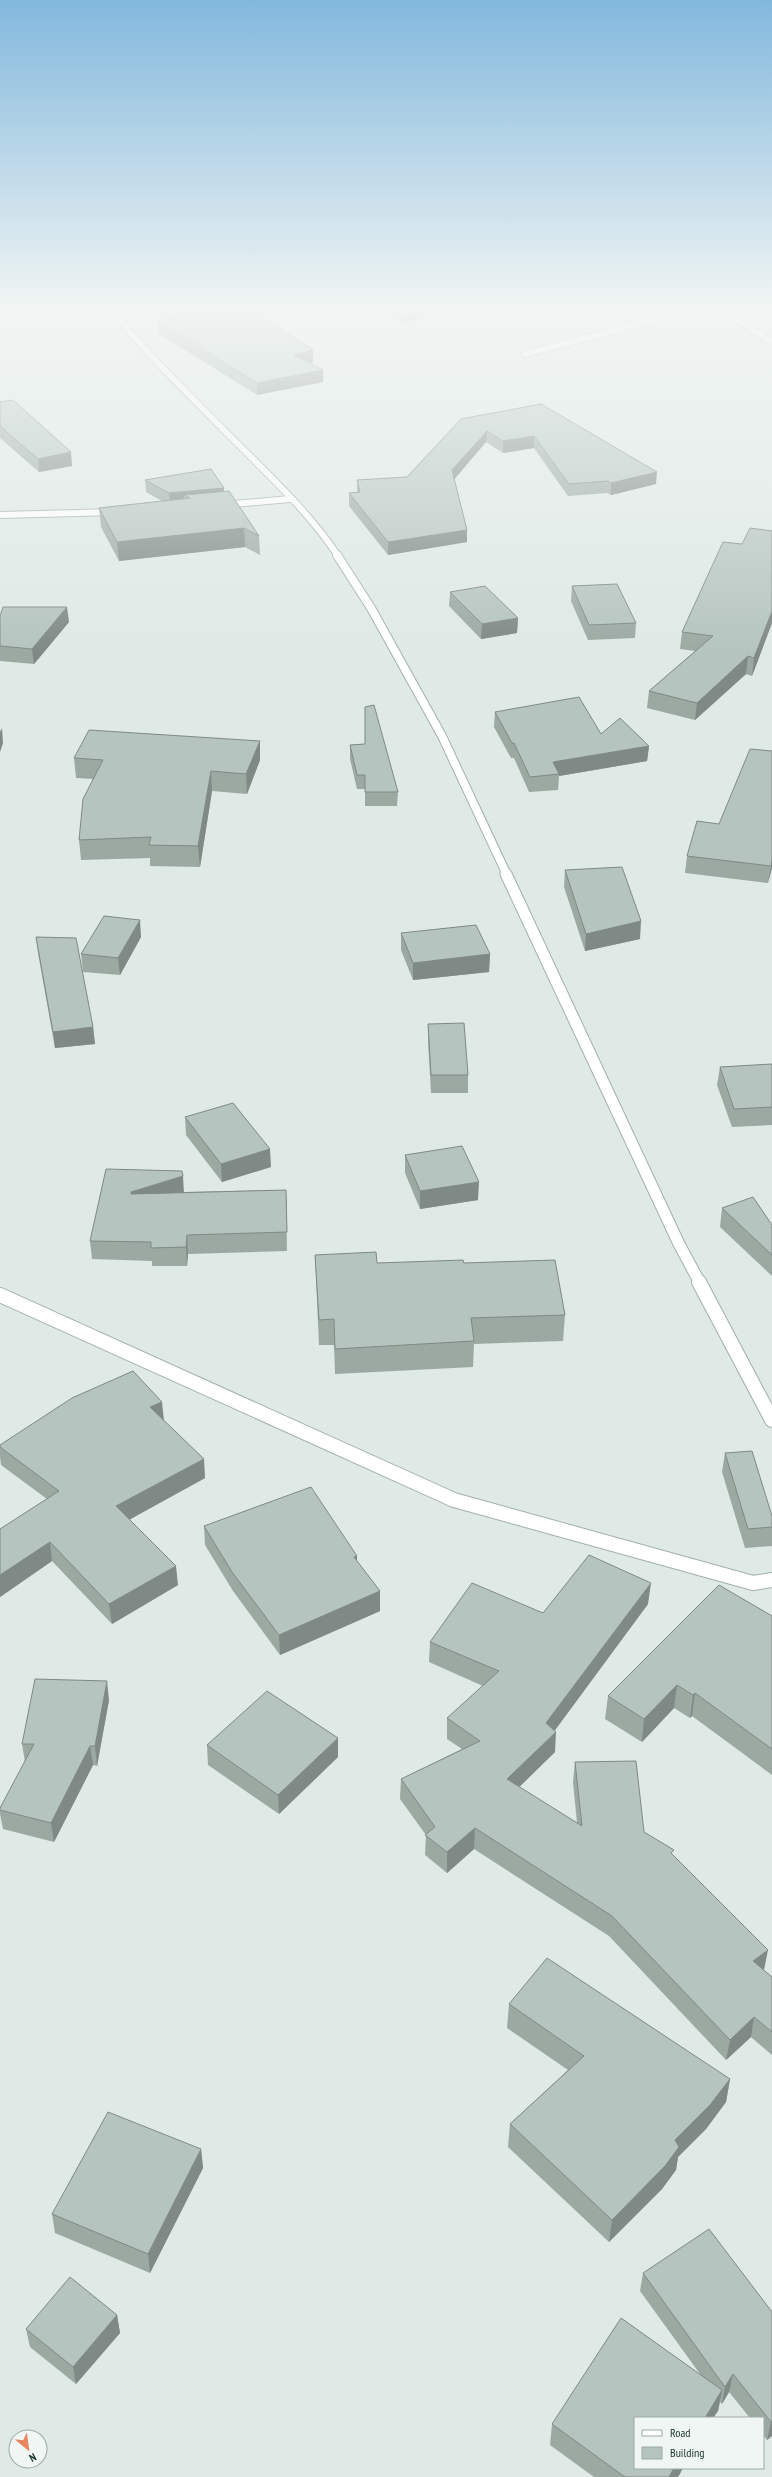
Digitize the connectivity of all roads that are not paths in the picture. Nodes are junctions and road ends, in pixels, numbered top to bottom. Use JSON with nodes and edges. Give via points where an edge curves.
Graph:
{"nodes":[{"id":1,"x":215,"y":423,"type":"edge"},
{"id":2,"x":290,"y":499,"type":"junction"},
{"id":3,"x":212,"y":506,"type":"edge"},
{"id":4,"x":126,"y":511,"type":"edge"},
{"id":5,"x":0,"y":515,"type":"edge"},
{"id":6,"x":0,"y":1295,"type":"edge"},
{"id":7,"x":772,"y":1420,"type":"edge"},
{"id":8,"x":772,"y":1580,"type":"edge"}],
"edges":[{"from":1,"to":2,"type":"street"},
{"from":2,"to":3,"type":"street"},
{"from":2,"to":7,"type":"street","via":[[328,541],[362,595],[442,736],[679,1244]]},
{"from":4,"to":5,"type":"street"},
{"from":6,"to":8,"type":"street","via":[[454,1500],[753,1583]]}]}
